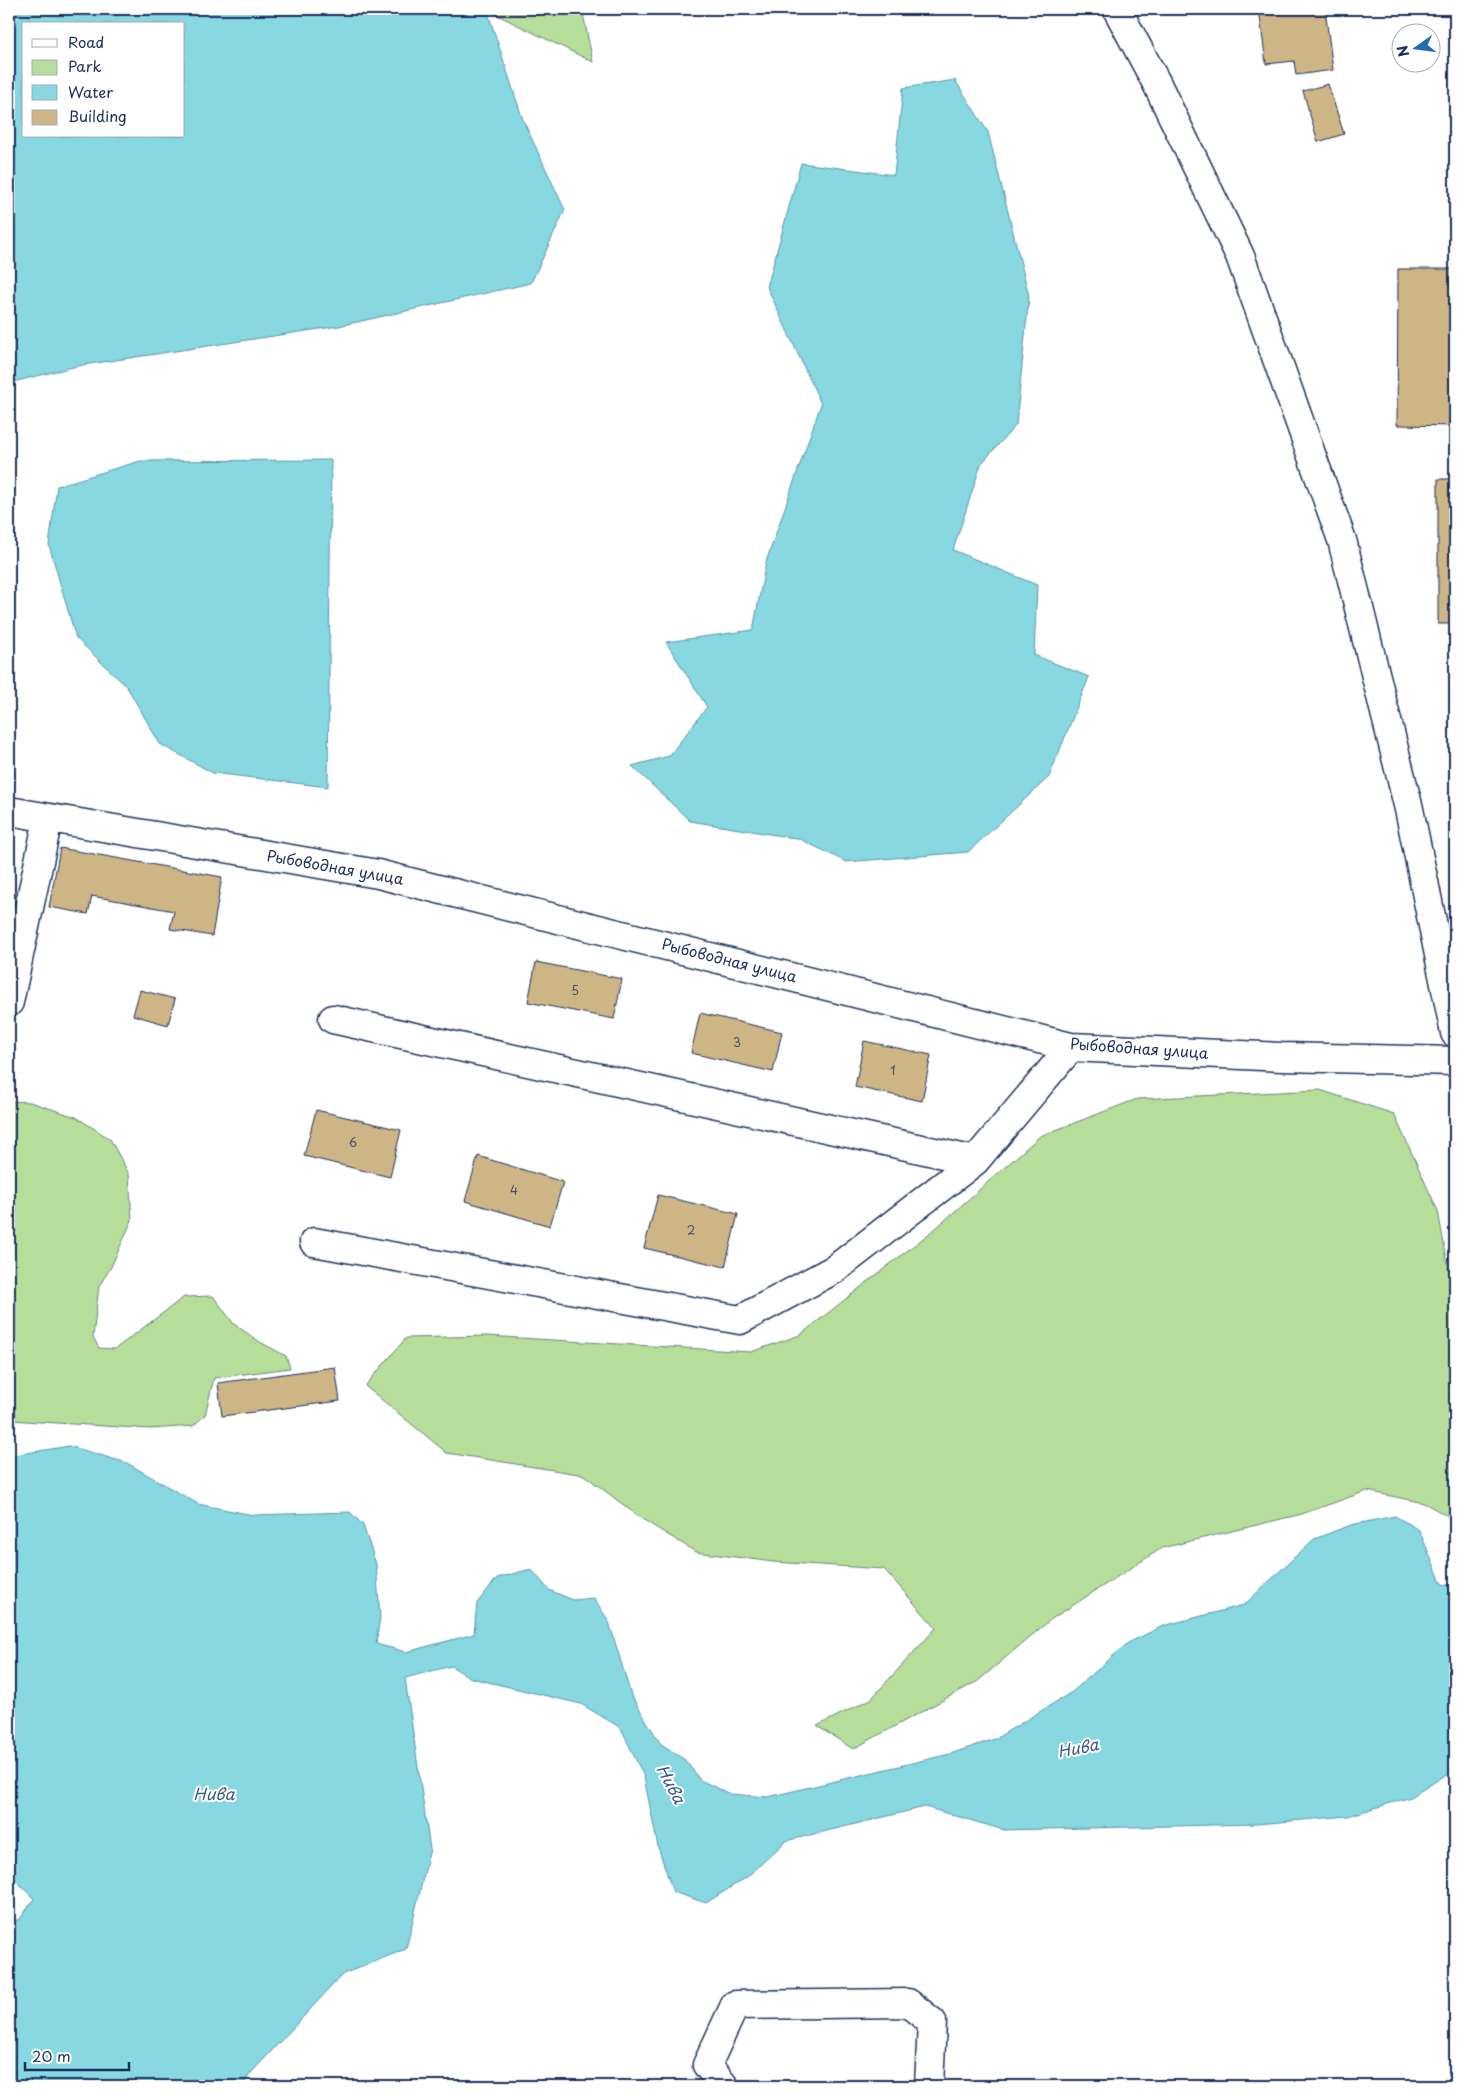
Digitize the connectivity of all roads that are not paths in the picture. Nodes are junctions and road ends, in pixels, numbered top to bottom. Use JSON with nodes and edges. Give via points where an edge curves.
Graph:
{"nodes":[{"id":1,"x":1117,"y":9,"type":"edge"},
{"id":2,"x":9,"y":811,"type":"edge"},
{"id":3,"x":48,"y":819,"type":"junction"},
{"id":4,"x":9,"y":1002,"type":"edge"},
{"id":5,"x":333,"y":1019,"type":"dead end"},
{"id":6,"x":1455,"y":1033,"type":"edge"},
{"id":7,"x":1071,"y":1046,"type":"junction"},
{"id":8,"x":1455,"y":1061,"type":"edge"},
{"id":9,"x":975,"y":1161,"type":"junction"},
{"id":10,"x":314,"y":1242,"type":"dead end"},
{"id":11,"x":724,"y":2086,"type":"edge"},
{"id":12,"x":929,"y":2086,"type":"edge"}],
"edges":[{"from":1,"to":6,"type":"street","via":[[1240,256],[1342,540],[1409,809]]},
{"from":2,"to":3,"type":"street","name":"Рыбоводная улица"},
{"from":3,"to":4,"type":"street"},
{"from":3,"to":7,"type":"street","name":"Рыбоводная улица","via":[[378,874]]},
{"from":5,"to":9,"type":"street"},
{"from":7,"to":8,"type":"street","name":"Рыбоводная улица","via":[[1282,1057]]},
{"from":7,"to":9,"type":"street"},
{"from":9,"to":10,"type":"street","via":[[835,1269],[740,1320]]},
{"from":11,"to":12,"type":"street","via":[[707,2064],[735,2005],[899,2003],[908,2003],[932,2022]]}]}
